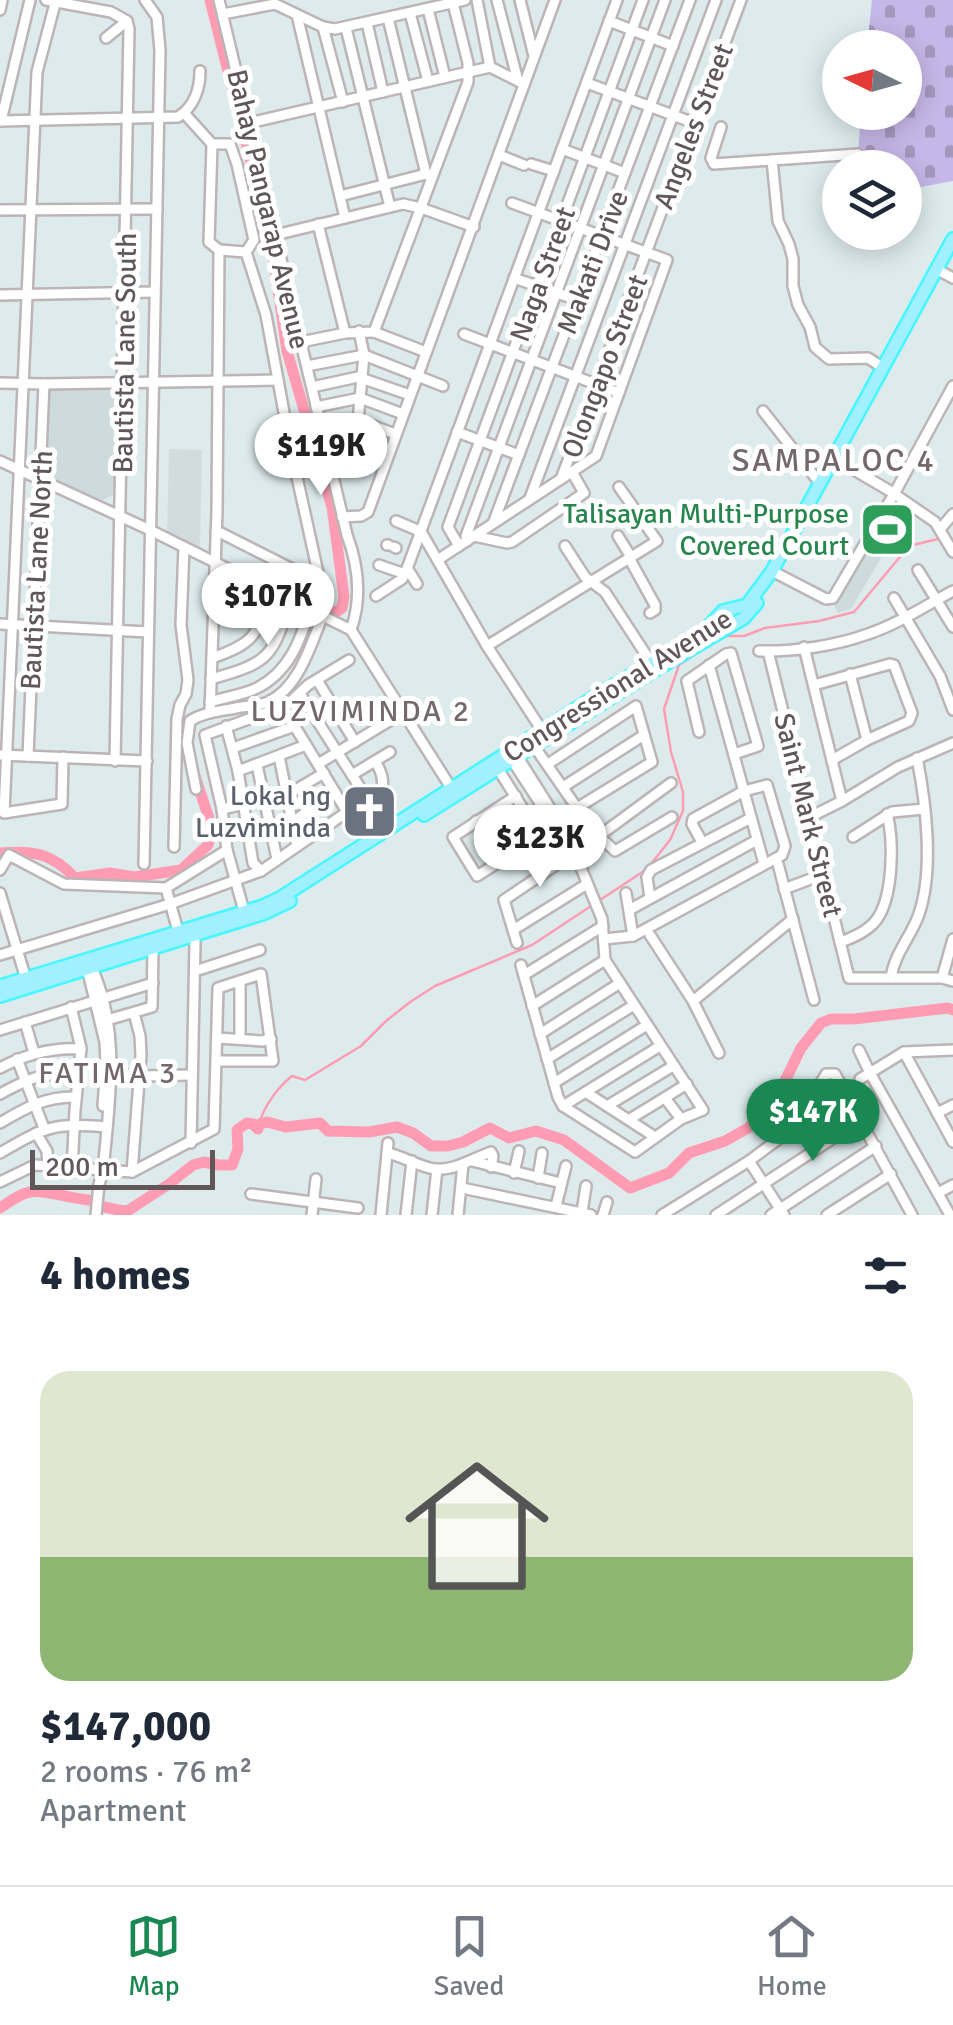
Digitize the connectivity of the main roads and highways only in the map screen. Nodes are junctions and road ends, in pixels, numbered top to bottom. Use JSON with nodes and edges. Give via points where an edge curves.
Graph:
{"nodes":[{"id":1,"x":953,"y":239,"type":"edge"},
{"id":2,"x":953,"y":254,"type":"edge"},
{"id":3,"x":944,"y":273,"type":"edge"},
{"id":4,"x":835,"y":459,"type":"junction"},
{"id":5,"x":774,"y":572,"type":"junction"},
{"id":6,"x":544,"y":734,"type":"junction"},
{"id":7,"x":512,"y":755,"type":"junction"},
{"id":8,"x":454,"y":792,"type":"junction"},
{"id":9,"x":194,"y":931,"type":"junction"},
{"id":10,"x":88,"y":966,"type":"junction"},
{"id":11,"x":0,"y":986,"type":"edge"},
{"id":12,"x":0,"y":996,"type":"edge"}],
"edges":[{"from":1,"to":3,"type":"main road","name":"Congressional Avenue"},
{"from":2,"to":3,"type":"main road","name":"Congressional Avenue"},
{"from":3,"to":4,"type":"main road","name":"Congressional Avenue"},
{"from":3,"to":4,"type":"main road","name":"Congressional Avenue","via":[[882,367]]},
{"from":4,"to":5,"type":"main road","name":"Congressional Avenue"},
{"from":4,"to":5,"type":"main road","name":"Congressional Avenue"},
{"from":5,"to":6,"type":"main road","name":"Congressional Avenue","via":[[747,605],[723,612],[653,666]]},
{"from":6,"to":7,"type":"main road","name":"Congressional Avenue"},
{"from":6,"to":7,"type":"main road","name":"Congressional Avenue"},
{"from":7,"to":8,"type":"main road","name":"Congressional Avenue"},
{"from":8,"to":9,"type":"main road","name":"Congressional Avenue","via":[[280,898]]},
{"from":8,"to":9,"type":"main road","name":"Congressional Avenue","via":[[276,909]]},
{"from":9,"to":10,"type":"main road","name":"Congressional Avenue"},
{"from":9,"to":10,"type":"main road","name":"Congressional Avenue","via":[[178,931]]},
{"from":10,"to":11,"type":"main road","name":"Congressional Avenue"},
{"from":10,"to":12,"type":"main road","name":"Congressional Avenue"}]}
